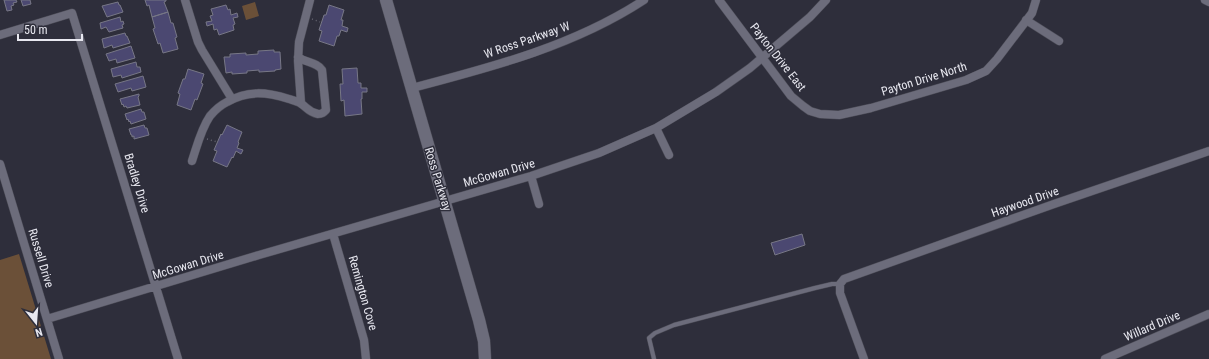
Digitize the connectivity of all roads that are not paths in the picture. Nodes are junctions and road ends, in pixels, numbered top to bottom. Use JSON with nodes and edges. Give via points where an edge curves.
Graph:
{"nodes":[{"id":1,"x":185,"y":0,"type":"edge"},
{"id":2,"x":310,"y":0,"type":"edge"},
{"id":3,"x":386,"y":0,"type":"edge"},
{"id":4,"x":644,"y":0,"type":"edge"},
{"id":5,"x":719,"y":0,"type":"edge"},
{"id":6,"x":826,"y":0,"type":"edge"},
{"id":7,"x":1036,"y":0,"type":"edge"},
{"id":8,"x":1205,"y":0,"type":"edge"},
{"id":9,"x":1209,"y":2,"type":"edge"},
{"id":10,"x":1026,"y":20,"type":"junction"},
{"id":11,"x":0,"y":35,"type":"edge"},
{"id":12,"x":1059,"y":41,"type":"dead end"},
{"id":13,"x":298,"y":57,"type":"junction"},
{"id":14,"x":762,"y":58,"type":"junction"},
{"id":15,"x":412,"y":88,"type":"junction"},
{"id":16,"x":232,"y":99,"type":"junction"},
{"id":17,"x":301,"y":103,"type":"junction"},
{"id":18,"x":852,"y":113,"type":"joint"},
{"id":19,"x":656,"y":128,"type":"junction"},
{"id":20,"x":1209,"y":151,"type":"edge"},
{"id":21,"x":669,"y":155,"type":"dead end"},
{"id":22,"x":192,"y":161,"type":"dead end"},
{"id":23,"x":0,"y":164,"type":"edge"},
{"id":24,"x":531,"y":176,"type":"junction"},
{"id":25,"x":445,"y":201,"type":"junction"},
{"id":26,"x":539,"y":204,"type":"dead end"},
{"id":27,"x":333,"y":234,"type":"junction"},
{"id":28,"x":840,"y":284,"type":"junction"},
{"id":29,"x":156,"y":287,"type":"junction"},
{"id":30,"x":1209,"y":314,"type":"edge"},
{"id":31,"x":47,"y":319,"type":"junction"},
{"id":32,"x":59,"y":359,"type":"edge"},
{"id":33,"x":178,"y":359,"type":"edge"},
{"id":34,"x":366,"y":359,"type":"edge"},
{"id":35,"x":485,"y":359,"type":"edge"},
{"id":36,"x":654,"y":359,"type":"edge"},
{"id":37,"x":864,"y":359,"type":"edge"},
{"id":38,"x":1105,"y":359,"type":"edge"}],
"edges":[{"from":1,"to":16,"type":"street","via":[[198,42]]},
{"from":2,"to":13,"type":"street","via":[[299,42]]},
{"from":3,"to":15,"type":"street","name":"Ross Parkway"},
{"from":4,"to":15,"type":"street","name":"W Ross Parkway W","via":[[600,25],[553,46]]},
{"from":5,"to":14,"type":"street","name":"Payton Drive East"},
{"from":6,"to":14,"type":"street","name":"McGowan Drive"},
{"from":7,"to":10,"type":"street","name":"Payton Drive North","via":[[1032,13]]},
{"from":8,"to":9,"type":"street"},
{"from":10,"to":12,"type":"street"},
{"from":10,"to":18,"type":"street","name":"Payton Drive North","via":[[986,71],[966,80]]},
{"from":11,"to":29,"type":"street","name":"Bradley Drive","via":[[72,13]]},
{"from":13,"to":17,"type":"street"},
{"from":13,"to":17,"type":"street","via":[[320,66],[326,110],[317,114]]},
{"from":14,"to":18,"type":"street","name":"Payton Drive East","via":[[791,96],[810,111],[826,115]]},
{"from":14,"to":19,"type":"street","name":"McGowan Drive","via":[[716,92]]},
{"from":15,"to":25,"type":"street","name":"Ross Parkway"},
{"from":16,"to":17,"type":"street","via":[[248,93],[259,93],[275,94]]},
{"from":16,"to":22,"type":"street","via":[[211,115],[200,136]]},
{"from":19,"to":21,"type":"street"},
{"from":19,"to":24,"type":"street","name":"McGowan Drive","via":[[599,153]]},
{"from":20,"to":28,"type":"street","name":"Haywood Drive","via":[[849,277]]},
{"from":23,"to":31,"type":"street","name":"Russell Drive"},
{"from":24,"to":25,"type":"street","name":"McGowan Drive"},
{"from":24,"to":26,"type":"street"},
{"from":25,"to":27,"type":"street","name":"McGowan Drive"},
{"from":25,"to":35,"type":"street","name":"Ross Parkway","via":[[479,320]]},
{"from":27,"to":29,"type":"street","name":"McGowan Drive"},
{"from":27,"to":34,"type":"street","name":"Remington Cove","via":[[364,340]]},
{"from":28,"to":36,"type":"lane","via":[[807,290],[674,325],[649,338]]},
{"from":28,"to":37,"type":"street","via":[[840,293]]},
{"from":29,"to":31,"type":"street","name":"McGowan Drive"},
{"from":29,"to":33,"type":"street","name":"Bradley Drive"},
{"from":30,"to":38,"type":"street","name":"Willard Drive"},
{"from":31,"to":32,"type":"street","name":"Russell Drive"}]}
